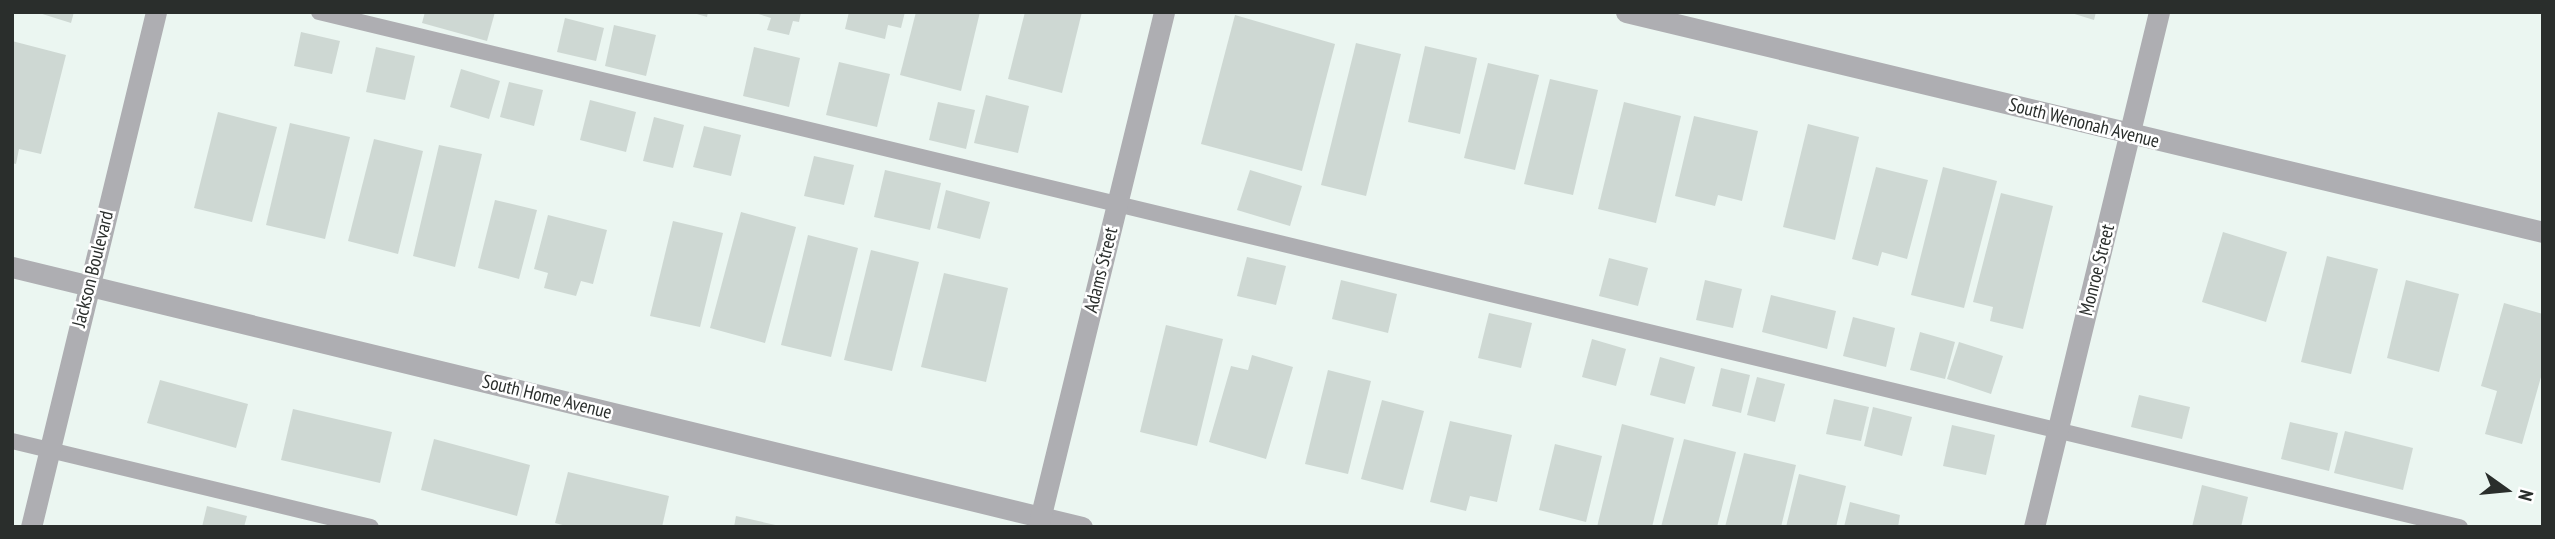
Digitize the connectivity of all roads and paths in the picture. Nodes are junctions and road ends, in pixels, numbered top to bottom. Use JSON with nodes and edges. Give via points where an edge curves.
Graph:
{"nodes":[{"id":1,"x":156,"y":12,"type":"edge"},
{"id":2,"x":319,"y":12,"type":"edge"},
{"id":3,"x":1164,"y":12,"type":"edge"},
{"id":4,"x":1626,"y":12,"type":"edge"},
{"id":5,"x":2159,"y":12,"type":"edge"},
{"id":6,"x":2129,"y":134,"type":"junction"},
{"id":7,"x":1117,"y":204,"type":"junction"},
{"id":8,"x":2543,"y":232,"type":"edge"},
{"id":9,"x":12,"y":267,"type":"edge"},
{"id":10,"x":89,"y":285,"type":"junction"},
{"id":11,"x":2058,"y":430,"type":"junction"},
{"id":12,"x":12,"y":441,"type":"edge"},
{"id":13,"x":50,"y":449,"type":"junction"},
{"id":14,"x":1039,"y":522,"type":"edge"},
{"id":15,"x":31,"y":527,"type":"edge"},
{"id":16,"x":371,"y":527,"type":"edge"},
{"id":17,"x":1082,"y":527,"type":"edge"},
{"id":18,"x":2035,"y":527,"type":"edge"},
{"id":19,"x":2460,"y":527,"type":"edge"}],
"edges":[{"from":1,"to":10,"type":"street","name":"Jackson Boulevard"},
{"from":2,"to":7,"type":"lane"},
{"from":3,"to":7,"type":"street","name":"Adams Street"},
{"from":4,"to":6,"type":"street","name":"South Wenonah Avenue"},
{"from":5,"to":6,"type":"street","name":"Monroe Street"},
{"from":6,"to":8,"type":"street","name":"South Wenonah Avenue"},
{"from":6,"to":11,"type":"street","name":"Monroe Street"},
{"from":7,"to":11,"type":"lane"},
{"from":7,"to":14,"type":"street","name":"Adams Street"},
{"from":9,"to":10,"type":"street","name":"South Home Avenue"},
{"from":10,"to":13,"type":"street","name":"Jackson Boulevard"},
{"from":10,"to":14,"type":"street","name":"South Home Avenue"},
{"from":11,"to":18,"type":"street","name":"Monroe Street"},
{"from":11,"to":19,"type":"lane"},
{"from":12,"to":13,"type":"lane"},
{"from":13,"to":15,"type":"street","name":"Jackson Boulevard"},
{"from":13,"to":16,"type":"lane"},
{"from":14,"to":17,"type":"street","name":"South Home Avenue"}]}
